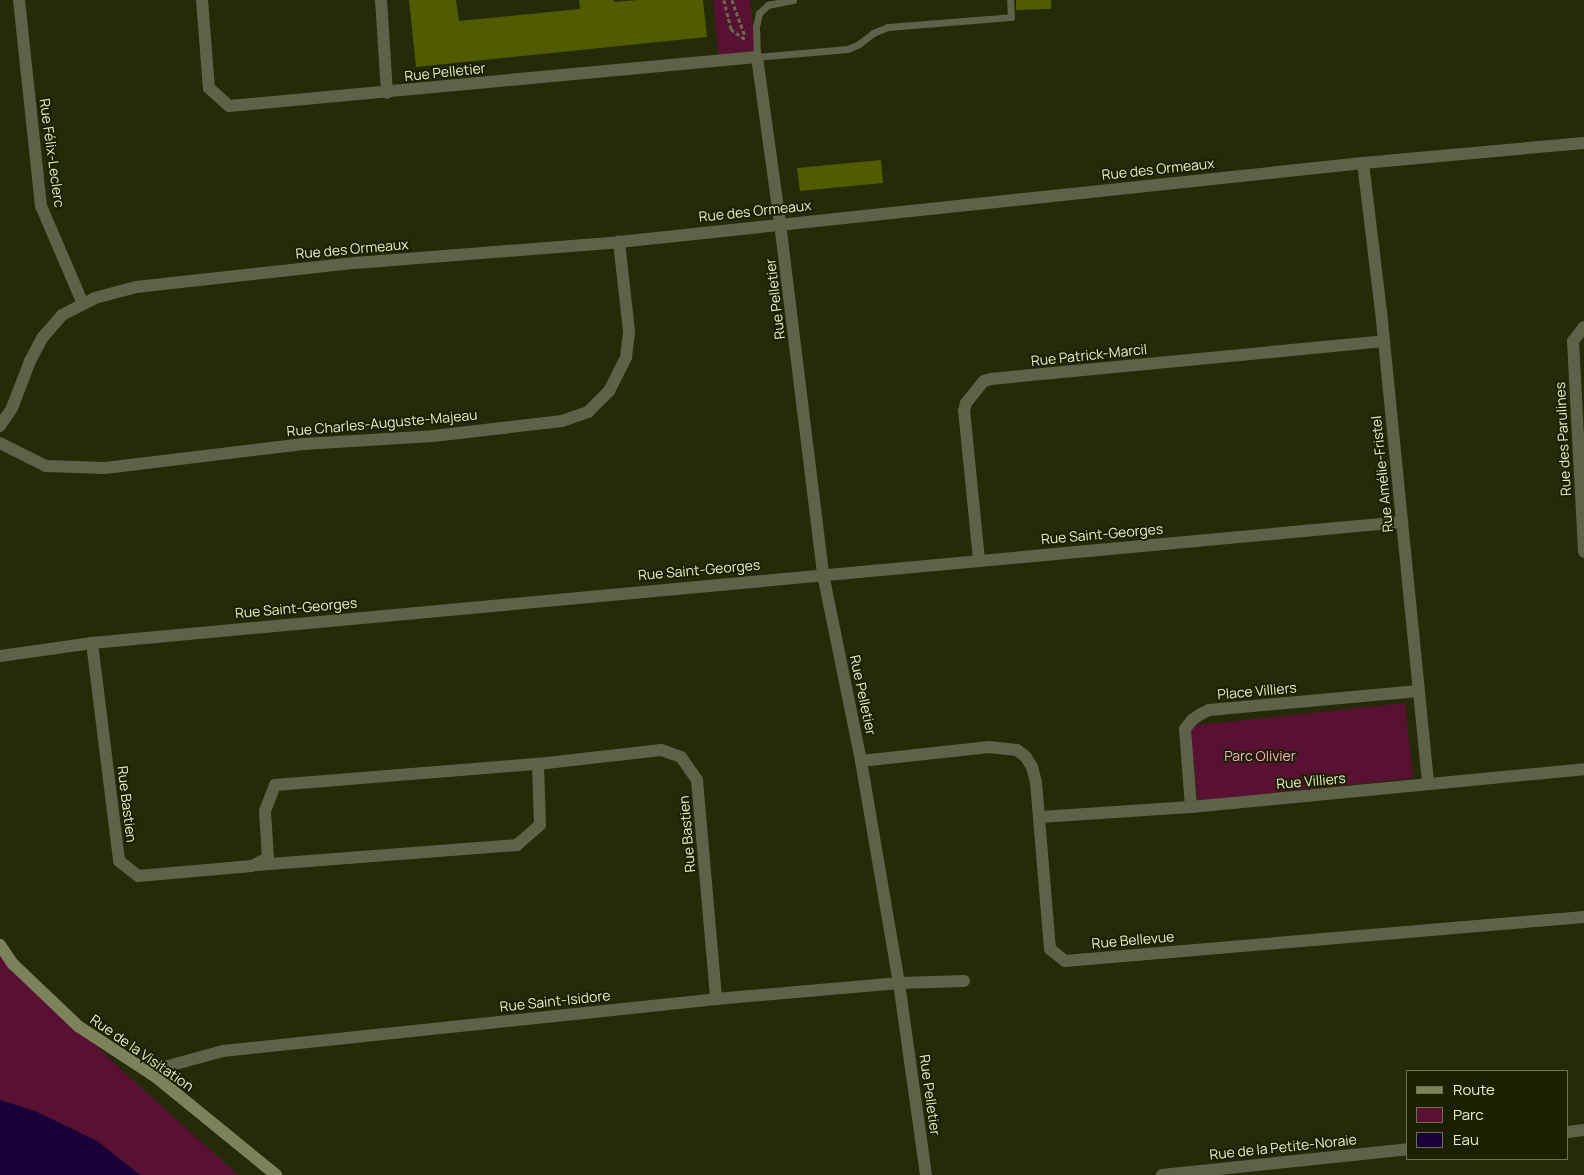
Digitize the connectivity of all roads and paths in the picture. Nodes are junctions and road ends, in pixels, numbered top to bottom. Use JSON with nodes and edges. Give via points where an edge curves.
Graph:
{"nodes":[{"id":1,"x":19,"y":0,"type":"edge"},
{"id":2,"x":202,"y":0,"type":"edge"},
{"id":3,"x":381,"y":0,"type":"edge"},
{"id":4,"x":724,"y":0,"type":"edge"},
{"id":5,"x":732,"y":0,"type":"edge"},
{"id":6,"x":793,"y":0,"type":"edge"},
{"id":7,"x":1010,"y":0,"type":"edge"},
{"id":8,"x":758,"y":57,"type":"junction"},
{"id":9,"x":387,"y":93,"type":"junction"},
{"id":10,"x":1584,"y":143,"type":"edge"},
{"id":11,"x":1363,"y":163,"type":"junction"},
{"id":12,"x":780,"y":223,"type":"junction"},
{"id":13,"x":619,"y":242,"type":"junction"},
{"id":14,"x":83,"y":304,"type":"junction"},
{"id":15,"x":1584,"y":327,"type":"edge"},
{"id":16,"x":1384,"y":341,"type":"junction"},
{"id":17,"x":0,"y":426,"type":"edge"},
{"id":18,"x":0,"y":443,"type":"edge"},
{"id":19,"x":1402,"y":522,"type":"junction"},
{"id":20,"x":1584,"y":552,"type":"edge"},
{"id":21,"x":979,"y":560,"type":"junction"},
{"id":22,"x":823,"y":574,"type":"junction"},
{"id":23,"x":92,"y":643,"type":"junction"},
{"id":24,"x":0,"y":656,"type":"edge"},
{"id":25,"x":1418,"y":691,"type":"junction"},
{"id":26,"x":861,"y":761,"type":"junction"},
{"id":27,"x":538,"y":764,"type":"junction"},
{"id":28,"x":1584,"y":769,"type":"edge"},
{"id":29,"x":1428,"y":783,"type":"junction"},
{"id":30,"x":1191,"y":807,"type":"junction"},
{"id":31,"x":1040,"y":817,"type":"junction"},
{"id":32,"x":252,"y":866,"type":"junction"},
{"id":33,"x":1584,"y":918,"type":"edge"},
{"id":34,"x":0,"y":946,"type":"edge"},
{"id":35,"x":964,"y":981,"type":"dead end"},
{"id":36,"x":899,"y":983,"type":"junction"},
{"id":37,"x":716,"y":999,"type":"junction"},
{"id":38,"x":156,"y":1077,"type":"junction"},
{"id":39,"x":1584,"y":1130,"type":"edge"},
{"id":40,"x":1569,"y":1132,"type":"edge"},
{"id":41,"x":1406,"y":1149,"type":"edge"},
{"id":42,"x":1204,"y":1173,"type":"edge"},
{"id":43,"x":276,"y":1175,"type":"edge"},
{"id":44,"x":926,"y":1175,"type":"edge"},
{"id":45,"x":1162,"y":1175,"type":"edge"}],
"edges":[{"from":1,"to":14,"type":"street","name":"Rue Félix-Leclerc","via":[[42,206]]},
{"from":2,"to":9,"type":"street","name":"Rue Pelletier","via":[[209,88],[229,106]]},
{"from":3,"to":9,"type":"street"},
{"from":4,"to":5,"type":"path","via":[[731,29],[747,40]]},
{"from":6,"to":8,"type":"lane","via":[[768,6],[759,13],[756,27]]},
{"from":7,"to":8,"type":"lane","via":[[1011,17],[888,27],[848,49]]},
{"from":8,"to":9,"type":"street","name":"Rue Pelletier"},
{"from":8,"to":12,"type":"street","name":"Rue Pelletier"},
{"from":10,"to":11,"type":"street","name":"Rue des Ormeaux"},
{"from":11,"to":12,"type":"street","name":"Rue des Ormeaux"},
{"from":11,"to":16,"type":"street","name":"Rue Amélie-Fristel"},
{"from":12,"to":13,"type":"street","name":"Rue des Ormeaux"},
{"from":12,"to":22,"type":"street","name":"Rue Pelletier"},
{"from":13,"to":14,"type":"street","name":"Rue des Ormeaux","via":[[355,263],[136,287]]},
{"from":13,"to":18,"type":"street","name":"Rue Charles-Auguste-Majeau","via":[[629,331],[626,357],[609,391],[588,412],[562,421],[433,436],[304,444],[104,468],[46,466]]},
{"from":14,"to":17,"type":"street","name":"Rue des Ormeaux","via":[[62,315],[43,337],[12,408]]},
{"from":15,"to":20,"type":"street","name":"Rue des Parulines","via":[[1573,341]]},
{"from":16,"to":19,"type":"street","name":"Rue Amélie-Fristel"},
{"from":16,"to":21,"type":"street","name":"Rue Patrick-Marcil","via":[[984,381],[966,402],[964,411]]},
{"from":19,"to":21,"type":"street","name":"Rue Saint-Georges"},
{"from":19,"to":25,"type":"street","name":"Rue Amélie-Fristel"},
{"from":21,"to":22,"type":"street","name":"Rue Saint-Georges"},
{"from":22,"to":23,"type":"street","name":"Rue Saint-Georges"},
{"from":22,"to":26,"type":"street","name":"Rue Pelletier"},
{"from":23,"to":24,"type":"street","name":"Rue Saint-Georges"},
{"from":23,"to":32,"type":"street","name":"Rue Bastien","via":[[119,861],[138,876]]},
{"from":25,"to":29,"type":"street","name":"Rue Amélie-Fristel"},
{"from":25,"to":30,"type":"street","name":"Place Villiers","via":[[1209,710],[1201,714],[1185,729]]},
{"from":26,"to":31,"type":"street","name":"Rue Bellevue","via":[[989,747],[1017,750],[1032,767]]},
{"from":26,"to":36,"type":"street","name":"Rue Pelletier"},
{"from":27,"to":32,"type":"street","name":"Rue Bastien","via":[[275,785],[266,811],[268,858]]},
{"from":27,"to":32,"type":"street","name":"Rue Bastien","via":[[540,825],[517,845]]},
{"from":27,"to":37,"type":"street","name":"Rue Bastien","via":[[661,750],[681,757],[697,780]]},
{"from":28,"to":29,"type":"street","name":"Rue Villiers"},
{"from":29,"to":30,"type":"street","name":"Rue Villiers","via":[[1364,792]]},
{"from":30,"to":31,"type":"street","name":"Rue Villiers"},
{"from":31,"to":33,"type":"street","name":"Rue Bellevue","via":[[1050,949],[1065,961]]},
{"from":34,"to":38,"type":"main road","name":"Rue de la Visitation","via":[[14,964],[78,1026]]},
{"from":35,"to":36,"type":"street","name":"Rue Saint-Isidore"},
{"from":36,"to":37,"type":"street","name":"Rue Saint-Isidore"},
{"from":36,"to":44,"type":"street","name":"Rue Pelletier"},
{"from":37,"to":38,"type":"street","name":"Rue Saint-Isidore","via":[[223,1051],[168,1066]]},
{"from":38,"to":43,"type":"main road","name":"Rue de la Visitation"},
{"from":39,"to":40,"type":"street"},
{"from":41,"to":42,"type":"street","name":"Rue de la Petite-Noraie"},
{"from":42,"to":45,"type":"street","name":"Rue de la Petite-Noraie"}]}
